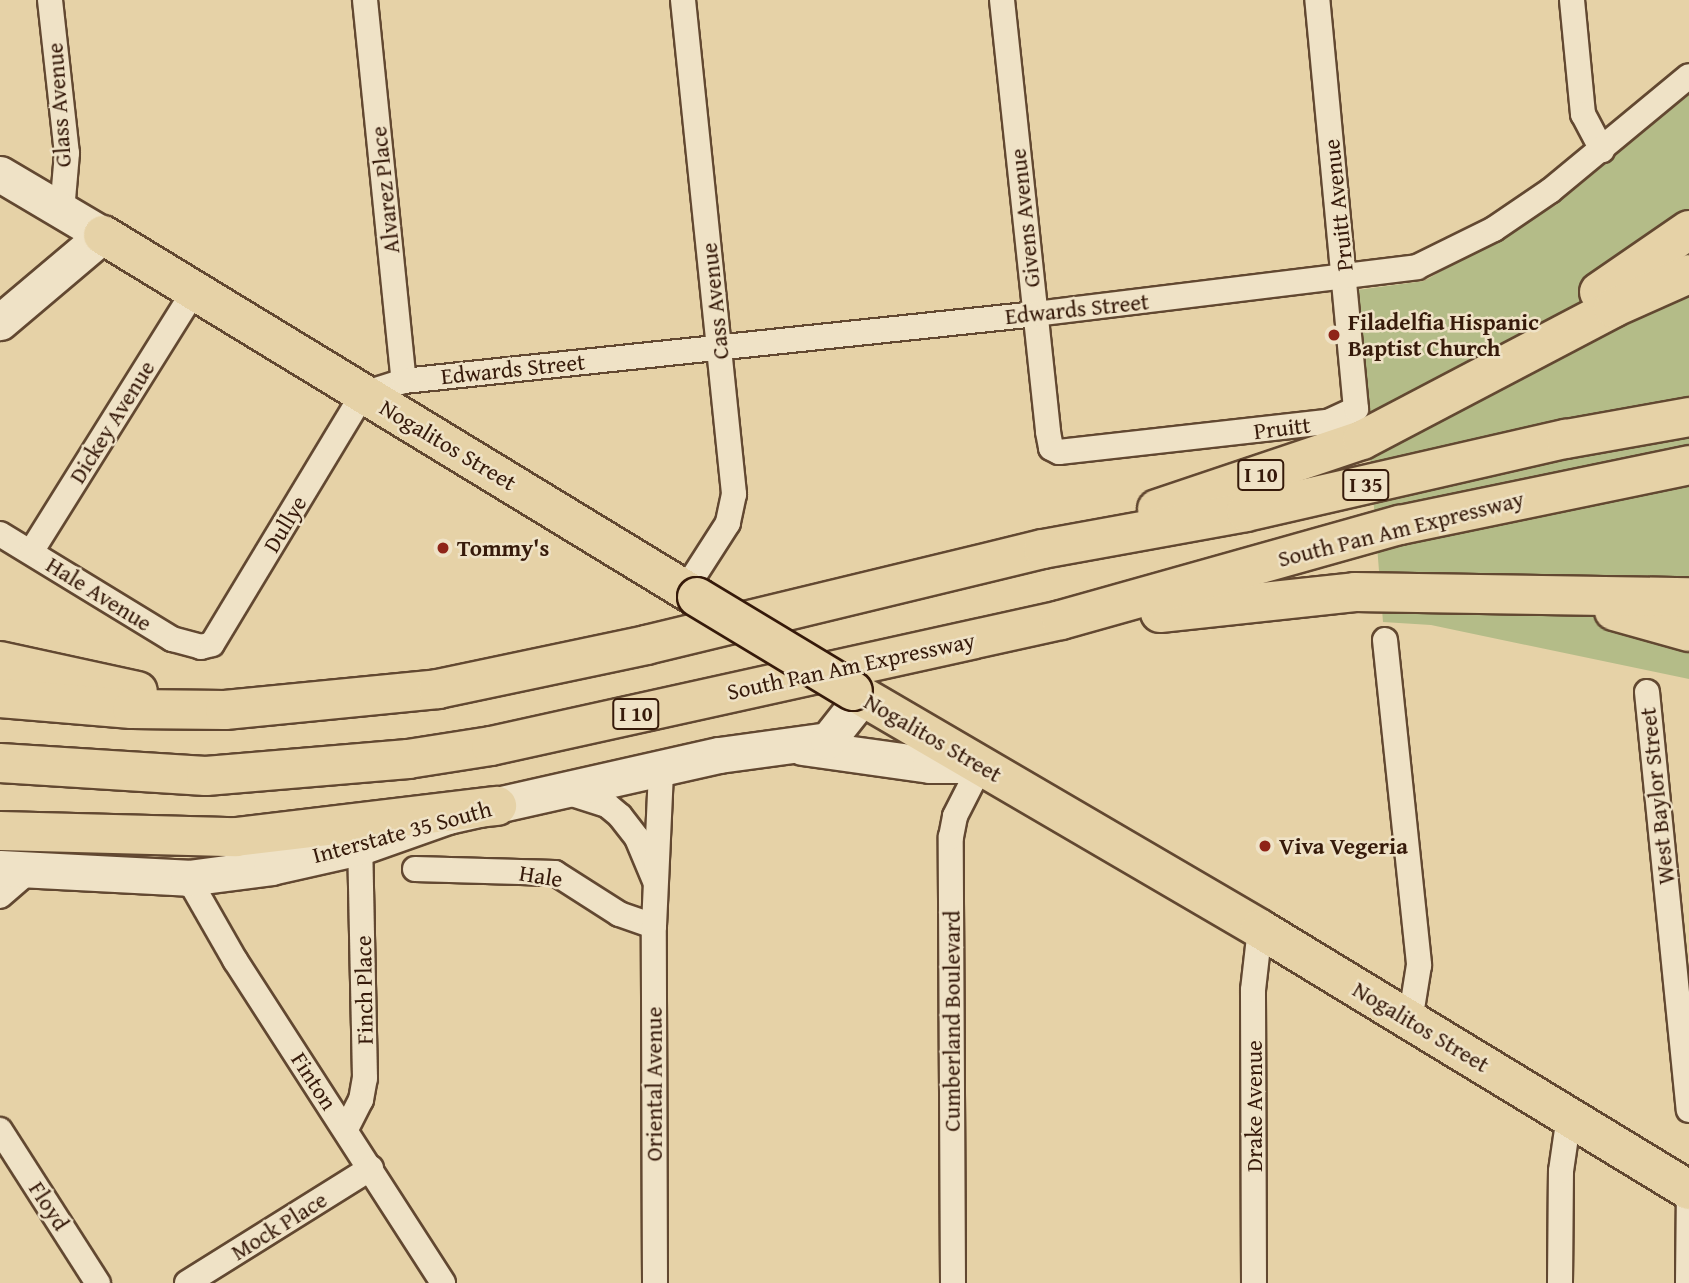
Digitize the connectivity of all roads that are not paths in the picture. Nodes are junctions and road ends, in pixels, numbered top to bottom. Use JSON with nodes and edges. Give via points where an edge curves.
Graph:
{"nodes":[{"id":1,"x":50,"y":0,"type":"edge"},
{"id":2,"x":365,"y":0,"type":"edge"},
{"id":3,"x":683,"y":0,"type":"edge"},
{"id":4,"x":1002,"y":0,"type":"edge"},
{"id":5,"x":1317,"y":0,"type":"edge"},
{"id":6,"x":1572,"y":0,"type":"edge"},
{"id":7,"x":1689,"y":76,"type":"edge"},
{"id":8,"x":1602,"y":150,"type":"junction"},
{"id":9,"x":0,"y":174,"type":"edge"},
{"id":10,"x":62,"y":211,"type":"junction"},
{"id":11,"x":1689,"y":230,"type":"edge"},
{"id":12,"x":103,"y":235,"type":"junction"},
{"id":13,"x":1689,"y":274,"type":"edge"},
{"id":14,"x":1345,"y":279,"type":"junction"},
{"id":15,"x":194,"y":291,"type":"junction"},
{"id":16,"x":1036,"y":314,"type":"junction"},
{"id":17,"x":0,"y":322,"type":"edge"},
{"id":18,"x":720,"y":348,"type":"junction"},
{"id":19,"x":404,"y":381,"type":"junction"},
{"id":20,"x":1473,"y":385,"type":"junction"},
{"id":21,"x":363,"y":394,"type":"junction"},
{"id":22,"x":1356,"y":410,"type":"joint"},
{"id":23,"x":1689,"y":417,"type":"edge"},
{"id":24,"x":1205,"y":438,"type":"joint"},
{"id":25,"x":1689,"y":465,"type":"edge"},
{"id":26,"x":0,"y":534,"type":"edge"},
{"id":27,"x":1043,"y":550,"type":"junction"},
{"id":28,"x":31,"y":552,"type":"junction"},
{"id":29,"x":691,"y":593,"type":"junction"},
{"id":30,"x":1558,"y":595,"type":"junction"},
{"id":31,"x":1689,"y":597,"type":"edge"},
{"id":32,"x":1061,"y":620,"type":"junction"},
{"id":33,"x":1689,"y":632,"type":"edge"},
{"id":34,"x":1385,"y":640,"type":"dead end"},
{"id":35,"x":201,"y":648,"type":"joint"},
{"id":36,"x":0,"y":661,"type":"edge"},
{"id":37,"x":1647,"y":692,"type":"dead end"},
{"id":38,"x":858,"y":694,"type":"junction"},
{"id":39,"x":0,"y":698,"type":"edge"},
{"id":40,"x":225,"y":710,"type":"junction"},
{"id":41,"x":799,"y":747,"type":"junction"},
{"id":42,"x":0,"y":763,"type":"edge"},
{"id":43,"x":981,"y":765,"type":"junction"},
{"id":44,"x":661,"y":769,"type":"junction"},
{"id":45,"x":206,"y":776,"type":"junction"},
{"id":46,"x":0,"y":789,"type":"edge"},
{"id":47,"x":563,"y":791,"type":"junction"},
{"id":48,"x":496,"y":806,"type":"junction"},
{"id":49,"x":0,"y":831,"type":"edge"},
{"id":50,"x":360,"y":847,"type":"junction"},
{"id":51,"x":15,"y":869,"type":"edge"},
{"id":52,"x":415,"y":869,"type":"dead end"},
{"id":53,"x":188,"y":878,"type":"junction"},
{"id":54,"x":657,"y":885,"type":"junction"},
{"id":55,"x":0,"y":896,"type":"edge"},
{"id":56,"x":1680,"y":921,"type":"edge"},
{"id":57,"x":654,"y":926,"type":"junction"},
{"id":58,"x":1260,"y":929,"type":"junction"},
{"id":59,"x":1410,"y":1021,"type":"junction"},
{"id":60,"x":1689,"y":1110,"type":"edge"},
{"id":61,"x":1569,"y":1116,"type":"junction"},
{"id":62,"x":346,"y":1129,"type":"junction"},
{"id":63,"x":0,"y":1130,"type":"edge"},
{"id":64,"x":371,"y":1168,"type":"junction"},
{"id":65,"x":1689,"y":1182,"type":"edge"},
{"id":66,"x":1689,"y":1190,"type":"edge"},
{"id":67,"x":98,"y":1283,"type":"edge"},
{"id":68,"x":187,"y":1283,"type":"edge"},
{"id":69,"x":443,"y":1283,"type":"edge"},
{"id":70,"x":655,"y":1283,"type":"edge"},
{"id":71,"x":953,"y":1283,"type":"edge"},
{"id":72,"x":1254,"y":1283,"type":"edge"},
{"id":73,"x":1560,"y":1283,"type":"edge"},
{"id":74,"x":1689,"y":1283,"type":"edge"}],
"edges":[{"from":1,"to":10,"type":"street","name":"Glass Avenue","via":[[67,153]]},
{"from":2,"to":19,"type":"street","name":"Alvarez Place"},
{"from":3,"to":18,"type":"street","name":"Cass Avenue"},
{"from":4,"to":16,"type":"street","name":"Givens Avenue"},
{"from":5,"to":14,"type":"street","name":"Pruitt Avenue"},
{"from":6,"to":8,"type":"street","via":[[1583,114]]},
{"from":7,"to":8,"type":"street","name":"Edwards Street"},
{"from":8,"to":14,"type":"street","name":"Edwards Street","via":[[1494,229],[1434,261]]},
{"from":9,"to":10,"type":"main road","name":"Nogalitos Street"},
{"from":10,"to":12,"type":"main road","name":"Nogalitos Street"},
{"from":11,"to":20,"type":"main road","number":"I 10"},
{"from":12,"to":15,"type":"main road","name":"Nogalitos Street"},
{"from":12,"to":17,"type":"main road"},
{"from":13,"to":20,"type":"main road","via":[[1613,308]]},
{"from":14,"to":16,"type":"street","name":"Edwards Street"},
{"from":14,"to":22,"type":"street","name":"Pruitt Avenue"},
{"from":15,"to":21,"type":"main road","name":"Nogalitos Street"},
{"from":15,"to":28,"type":"street","name":"Dickey Avenue"},
{"from":16,"to":18,"type":"street","name":"Edwards Street"},
{"from":16,"to":24,"type":"street","name":"Givens Avenue","via":[[1051,448],[1059,452]]},
{"from":18,"to":19,"type":"street","name":"Edwards Street"},
{"from":18,"to":29,"type":"street","name":"Cass Avenue","via":[[734,494],[729,523]]},
{"from":19,"to":21,"type":"street","name":"Edwards Street"},
{"from":20,"to":27,"type":"main road","number":"I 10","via":[[1362,440]]},
{"from":21,"to":29,"type":"main road","name":"Nogalitos Street"},
{"from":21,"to":35,"type":"street","name":"Dullye","via":[[226,624],[212,644]]},
{"from":22,"to":24,"type":"street","name":"Pruitt","via":[[1328,422]]},
{"from":23,"to":27,"type":"main road","number":"I 35","via":[[1566,439],[1246,513]]},
{"from":25,"to":32,"type":"main road","name":"South Pan Am Expressway","number":"I 35","via":[[1400,525]]},
{"from":26,"to":28,"type":"street","name":"Hale Avenue"},
{"from":27,"to":40,"type":"main road","number":"I 10","via":[[488,680],[377,697]]},
{"from":28,"to":35,"type":"street","name":"Hale Avenue","via":[[172,639]]},
{"from":29,"to":38,"type":"main road","name":"Nogalitos Street","bridge":true},
{"from":30,"to":31,"type":"main road","number":"I 10"},
{"from":30,"to":32,"type":"main road","number":"I 10","via":[[1355,592],[1113,621]]},
{"from":30,"to":33,"type":"main road"},
{"from":32,"to":45,"type":"main road","name":"South Pan Am Expressway","number":"I 10","via":[[491,746],[380,762]]},
{"from":34,"to":59,"type":"street","via":[[1419,965]]},
{"from":36,"to":40,"type":"main road"},
{"from":37,"to":56,"type":"street","name":"West Baylor Street"},
{"from":38,"to":41,"type":"main road","name":"Interstate 35 South","via":[[828,740]]},
{"from":38,"to":43,"type":"main road","name":"Nogalitos Street"},
{"from":39,"to":40,"type":"main road","number":"I 10","via":[[132,709]]},
{"from":41,"to":43,"type":"main road","name":"Interstate 35 South","via":[[930,765]]},
{"from":41,"to":44,"type":"main road","name":"Interstate 35 South","via":[[719,755]]},
{"from":42,"to":45,"type":"main road","name":"South Pan Am Expressway","number":"I 10"},
{"from":43,"to":58,"type":"main road","name":"Nogalitos Street"},
{"from":43,"to":71,"type":"street","name":"Cumberland Boulevard","via":[[955,816],[951,837]]},
{"from":44,"to":47,"type":"main road","name":"Interstate 35 South"},
{"from":44,"to":54,"type":"street","name":"Oriental Avenue"},
{"from":45,"to":46,"type":"main road","via":[[51,791]]},
{"from":47,"to":48,"type":"main road","name":"Interstate 35 South"},
{"from":47,"to":54,"type":"street","name":"Oriental Avenue","via":[[607,804],[620,816],[637,838]]},
{"from":48,"to":49,"type":"main road","via":[[236,837]]},
{"from":48,"to":50,"type":"main road","name":"Interstate 35 South","via":[[448,816]]},
{"from":50,"to":53,"type":"main road","name":"Interstate 35 South"},
{"from":50,"to":62,"type":"street","name":"Finch Place","via":[[365,1078],[361,1100]]},
{"from":51,"to":53,"type":"main road","name":"Interstate 35 South"},
{"from":51,"to":55,"type":"street"},
{"from":52,"to":57,"type":"street","name":"Hale","via":[[555,873],[619,914]]},
{"from":53,"to":62,"type":"street","name":"Finton","via":[[235,960]]},
{"from":54,"to":57,"type":"street","name":"Oriental Avenue"},
{"from":56,"to":60,"type":"street","name":"West Baylor Street"},
{"from":57,"to":70,"type":"street","name":"Oriental Avenue"},
{"from":58,"to":59,"type":"main road","name":"Nogalitos Street"},
{"from":58,"to":72,"type":"street","name":"Drake Avenue","via":[[1254,990]]},
{"from":59,"to":61,"type":"main road","name":"Nogalitos Street"},
{"from":61,"to":66,"type":"main road","name":"Nogalitos Street"},
{"from":61,"to":73,"type":"street","via":[[1561,1171]]},
{"from":62,"to":64,"type":"street","name":"Finton"},
{"from":63,"to":67,"type":"street","name":"Floyd"},
{"from":64,"to":68,"type":"street","name":"Mock Place"},
{"from":64,"to":69,"type":"street","name":"Finton"},
{"from":65,"to":66,"type":"street"},
{"from":66,"to":74,"type":"street"}]}
